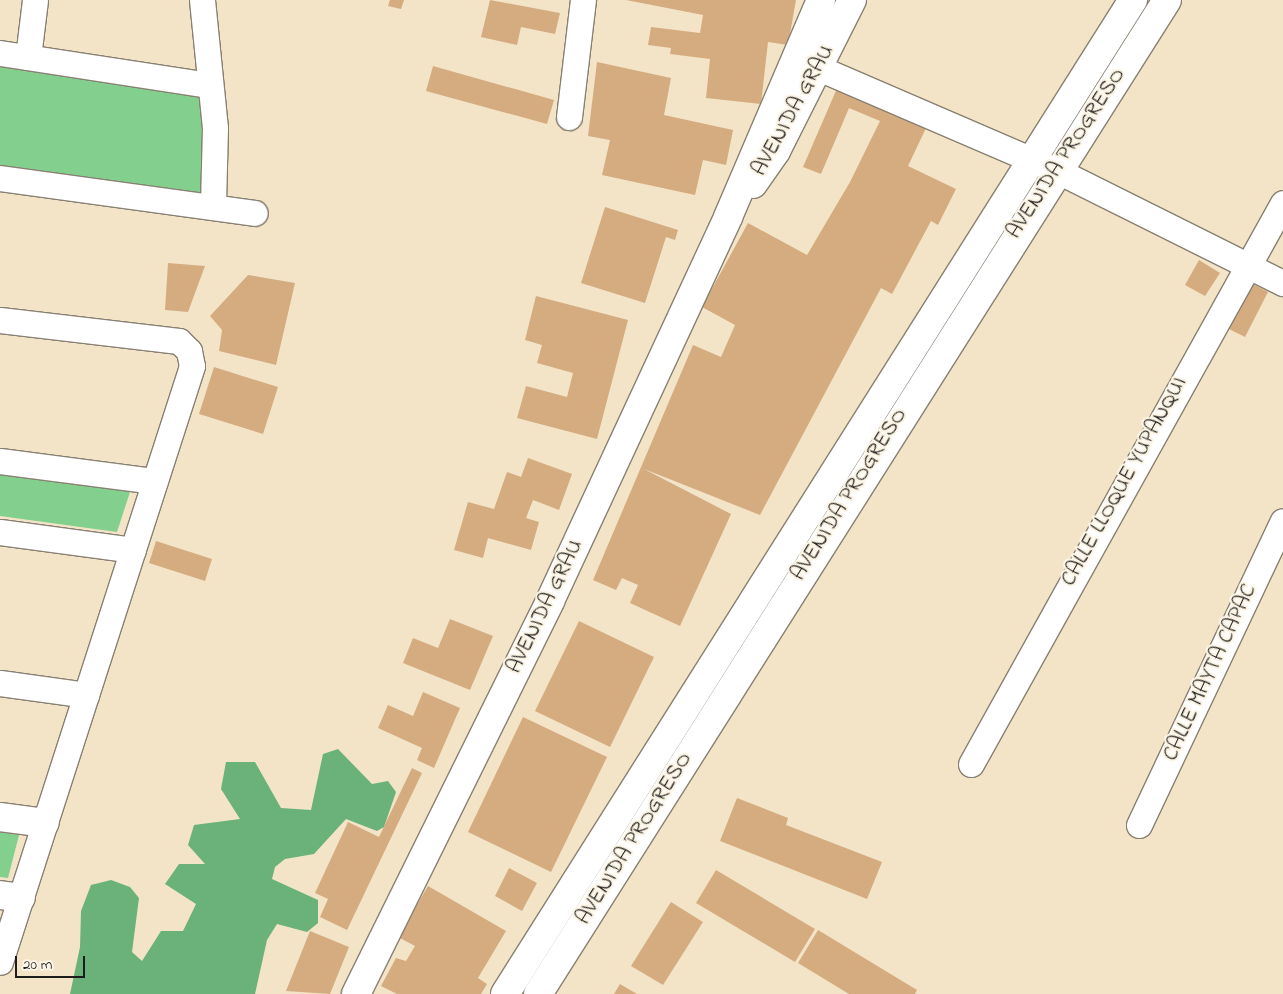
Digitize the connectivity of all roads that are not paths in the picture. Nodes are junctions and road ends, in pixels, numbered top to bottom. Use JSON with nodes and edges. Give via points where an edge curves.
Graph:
{"nodes":[{"id":1,"x":35,"y":0,"type":"edge"},
{"id":2,"x":202,"y":0,"type":"edge"},
{"id":3,"x":583,"y":0,"type":"edge"},
{"id":4,"x":821,"y":0,"type":"edge"},
{"id":5,"x":852,"y":0,"type":"edge"},
{"id":6,"x":1133,"y":0,"type":"edge"},
{"id":7,"x":1167,"y":0,"type":"edge"},
{"id":8,"x":0,"y":53,"type":"edge"},
{"id":9,"x":28,"y":56,"type":"junction"},
{"id":10,"x":796,"y":58,"type":"junction"},
{"id":11,"x":821,"y":68,"type":"junction"},
{"id":12,"x":210,"y":85,"type":"junction"},
{"id":13,"x":569,"y":117,"type":"dead end"},
{"id":14,"x":1044,"y":165,"type":"junction"},
{"id":15,"x":0,"y":178,"type":"edge"},
{"id":16,"x":1283,"y":203,"type":"edge"},
{"id":17,"x":213,"y":207,"type":"junction"},
{"id":18,"x":255,"y":213,"type":"dead end"},
{"id":19,"x":728,"y":216,"type":"junction"},
{"id":20,"x":1245,"y":264,"type":"junction"},
{"id":21,"x":1283,"y":283,"type":"edge"},
{"id":22,"x":0,"y":320,"type":"edge"},
{"id":23,"x":0,"y":461,"type":"edge"},
{"id":24,"x":155,"y":481,"type":"junction"},
{"id":25,"x":1283,"y":521,"type":"edge"},
{"id":26,"x":0,"y":532,"type":"edge"},
{"id":27,"x":133,"y":550,"type":"junction"},
{"id":28,"x":0,"y":683,"type":"edge"},
{"id":29,"x":86,"y":695,"type":"junction"},
{"id":30,"x":971,"y":764,"type":"dead end"},
{"id":31,"x":0,"y":817,"type":"edge"},
{"id":32,"x":45,"y":823,"type":"junction"},
{"id":33,"x":1139,"y":825,"type":"dead end"},
{"id":34,"x":10,"y":896,"type":"edge"},
{"id":35,"x":0,"y":962,"type":"edge"},
{"id":36,"x":356,"y":994,"type":"edge"},
{"id":37,"x":505,"y":994,"type":"edge"},
{"id":38,"x":538,"y":994,"type":"edge"}],
"edges":[{"from":1,"to":9,"type":"street"},
{"from":2,"to":12,"type":"street"},
{"from":3,"to":13,"type":"street"},
{"from":4,"to":10,"type":"main road","name":"AVENIDA GRAU"},
{"from":5,"to":11,"type":"main road","name":"AVENIDA GRAU"},
{"from":6,"to":14,"type":"main road","name":"AVENIDA PROGRESO"},
{"from":7,"to":14,"type":"main road","name":"AVENIDA PROGRESO"},
{"from":8,"to":9,"type":"street"},
{"from":9,"to":12,"type":"street"},
{"from":10,"to":11,"type":"street"},
{"from":10,"to":19,"type":"main road","name":"AVENIDA GRAU"},
{"from":11,"to":14,"type":"street"},
{"from":11,"to":19,"type":"main road","name":"AVENIDA GRAU","via":[[776,151]]},
{"from":12,"to":17,"type":"street","via":[[215,128]]},
{"from":14,"to":20,"type":"street"},
{"from":14,"to":37,"type":"main road","name":"AVENIDA PROGRESO"},
{"from":14,"to":38,"type":"main road","name":"AVENIDA PROGRESO"},
{"from":15,"to":17,"type":"street"},
{"from":16,"to":20,"type":"street","name":"CALLE LLOQUE YUPANQUI"},
{"from":17,"to":18,"type":"street"},
{"from":19,"to":36,"type":"main road","name":"AVENIDA GRAU","via":[[550,601]]},
{"from":20,"to":21,"type":"street"},
{"from":20,"to":30,"type":"street","name":"CALLE LLOQUE YUPANQUI"},
{"from":22,"to":24,"type":"street","via":[[179,341],[189,351],[192,366]]},
{"from":23,"to":24,"type":"street"},
{"from":24,"to":27,"type":"street"},
{"from":25,"to":33,"type":"street","name":"CALLE MAYTA CAPAC"},
{"from":26,"to":27,"type":"street"},
{"from":27,"to":29,"type":"street"},
{"from":28,"to":29,"type":"street"},
{"from":29,"to":32,"type":"street"},
{"from":31,"to":32,"type":"main road"},
{"from":32,"to":34,"type":"street"},
{"from":34,"to":35,"type":"street"}]}
